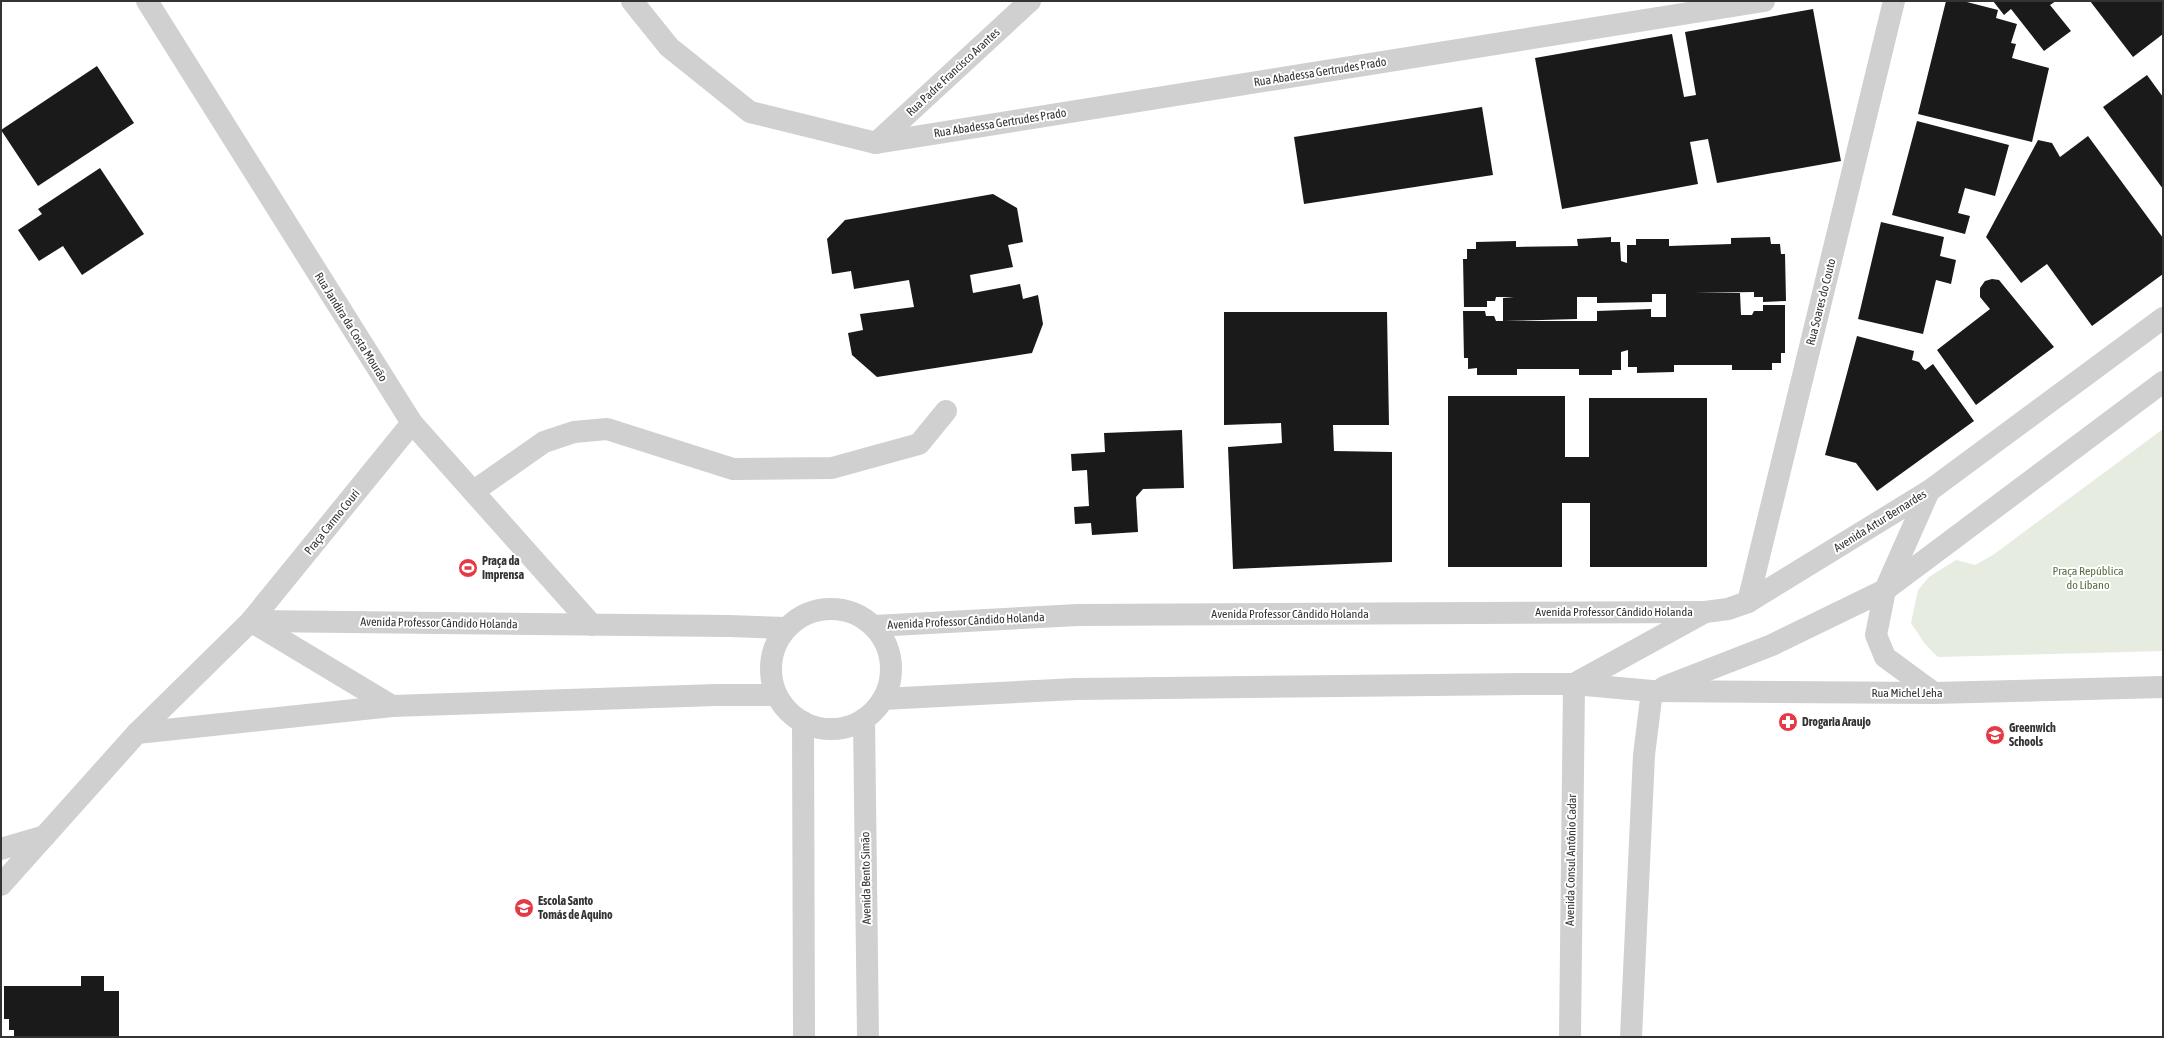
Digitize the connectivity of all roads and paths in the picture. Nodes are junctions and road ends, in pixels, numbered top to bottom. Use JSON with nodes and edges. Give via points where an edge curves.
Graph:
{"nodes":[{"id":1,"x":147,"y":1,"type":"edge"},
{"id":2,"x":632,"y":1,"type":"edge"},
{"id":3,"x":1030,"y":1,"type":"edge"},
{"id":4,"x":1764,"y":1,"type":"edge"},
{"id":5,"x":1894,"y":1,"type":"edge"},
{"id":6,"x":876,"y":143,"type":"junction"},
{"id":7,"x":2163,"y":318,"type":"edge"},
{"id":8,"x":2163,"y":382,"type":"edge"},
{"id":9,"x":946,"y":411,"type":"dead end"},
{"id":10,"x":412,"y":423,"type":"junction"},
{"id":11,"x":474,"y":491,"type":"junction"},
{"id":12,"x":1929,"y":491,"type":"junction"},
{"id":13,"x":1885,"y":590,"type":"junction"},
{"id":14,"x":1748,"y":602,"type":"junction"},
{"id":15,"x":1705,"y":612,"type":"junction"},
{"id":16,"x":251,"y":621,"type":"junction"},
{"id":17,"x":592,"y":625,"type":"junction"},
{"id":18,"x":874,"y":626,"type":"junction"},
{"id":19,"x":786,"y":628,"type":"junction"},
{"id":20,"x":1574,"y":684,"type":"junction"},
{"id":21,"x":2163,"y":687,"type":"edge"},
{"id":22,"x":1652,"y":691,"type":"junction"},
{"id":23,"x":1934,"y":693,"type":"junction"},
{"id":24,"x":776,"y":695,"type":"junction"},
{"id":25,"x":883,"y":699,"type":"junction"},
{"id":26,"x":392,"y":706,"type":"junction"},
{"id":27,"x":864,"y":719,"type":"junction"},
{"id":28,"x":803,"y":722,"type":"junction"},
{"id":29,"x":137,"y":733,"type":"junction"},
{"id":30,"x":45,"y":836,"type":"junction"},
{"id":31,"x":1,"y":849,"type":"edge"},
{"id":32,"x":1,"y":885,"type":"edge"},
{"id":33,"x":804,"y":1037,"type":"edge"},
{"id":34,"x":868,"y":1037,"type":"edge"},
{"id":35,"x":1570,"y":1037,"type":"edge"},
{"id":36,"x":1631,"y":1037,"type":"edge"}],
"edges":[{"from":1,"to":10,"type":"street","name":"Rua Jandira da Costa Mourão"},
{"from":2,"to":6,"type":"street","via":[[669,47],[750,112]]},
{"from":3,"to":6,"type":"street","name":"Rua Padre Francisco Arantes"},
{"from":4,"to":6,"type":"street","name":"Rua Abadessa Gertrudes Prado"},
{"from":5,"to":14,"type":"street","name":"Rua Soares do Couto"},
{"from":7,"to":12,"type":"street","name":"Avenida Artur Bernardes"},
{"from":8,"to":13,"type":"street"},
{"from":9,"to":11,"type":"street","via":[[919,444],[832,468],[734,469],[607,429],[574,432],[544,442]]},
{"from":10,"to":11,"type":"street","name":"Rua Jandira da Costa Mourão"},
{"from":10,"to":16,"type":"street","name":"Praça Carmo Couri"},
{"from":11,"to":17,"type":"street","name":"Rua Jandira da Costa Mourão"},
{"from":12,"to":13,"type":"street"},
{"from":12,"to":14,"type":"street","name":"Avenida Artur Bernardes"},
{"from":13,"to":22,"type":"street","via":[[1772,645]]},
{"from":13,"to":23,"type":"street","via":[[1876,635],[1886,657]]},
{"from":14,"to":15,"type":"street","name":"Avenida Artur Bernardes","via":[[1728,609]]},
{"from":15,"to":18,"type":"street","name":"Avenida Professor Cândido Holanda","via":[[1078,615]]},
{"from":15,"to":20,"type":"street","name":"Avenida Artur Bernardes"},
{"from":16,"to":17,"type":"street","name":"Avenida Professor Cândido Holanda"},
{"from":16,"to":26,"type":"street"},
{"from":16,"to":29,"type":"street"},
{"from":17,"to":19,"type":"street","name":"Avenida Professor Cândido Holanda"},
{"from":18,"to":19,"type":"street","via":[[850,612],[822,609],[796,619]]},
{"from":18,"to":25,"type":"street","via":[[883,638],[890,657],[891,679]]},
{"from":19,"to":24,"type":"street","via":[[770,660],[771,678]]},
{"from":20,"to":22,"type":"street"},
{"from":20,"to":25,"type":"street","via":[[1076,690]]},
{"from":20,"to":35,"type":"street","name":"Avenida Consul Antônio Cadar"},
{"from":21,"to":23,"type":"street","name":"Rua Michel Jeha"},
{"from":22,"to":23,"type":"street","name":"Rua Michel Jeha"},
{"from":22,"to":36,"type":"street","via":[[1644,755]]},
{"from":24,"to":26,"type":"street"},
{"from":24,"to":28,"type":"street","via":[[783,706]]},
{"from":25,"to":27,"type":"street"},
{"from":26,"to":29,"type":"street"},
{"from":27,"to":28,"type":"street","via":[[844,728],[823,729]]},
{"from":27,"to":34,"type":"street","name":"Avenida Bento Simão"},
{"from":28,"to":33,"type":"street"},
{"from":29,"to":30,"type":"street"},
{"from":30,"to":31,"type":"street"},
{"from":30,"to":32,"type":"street"}]}
